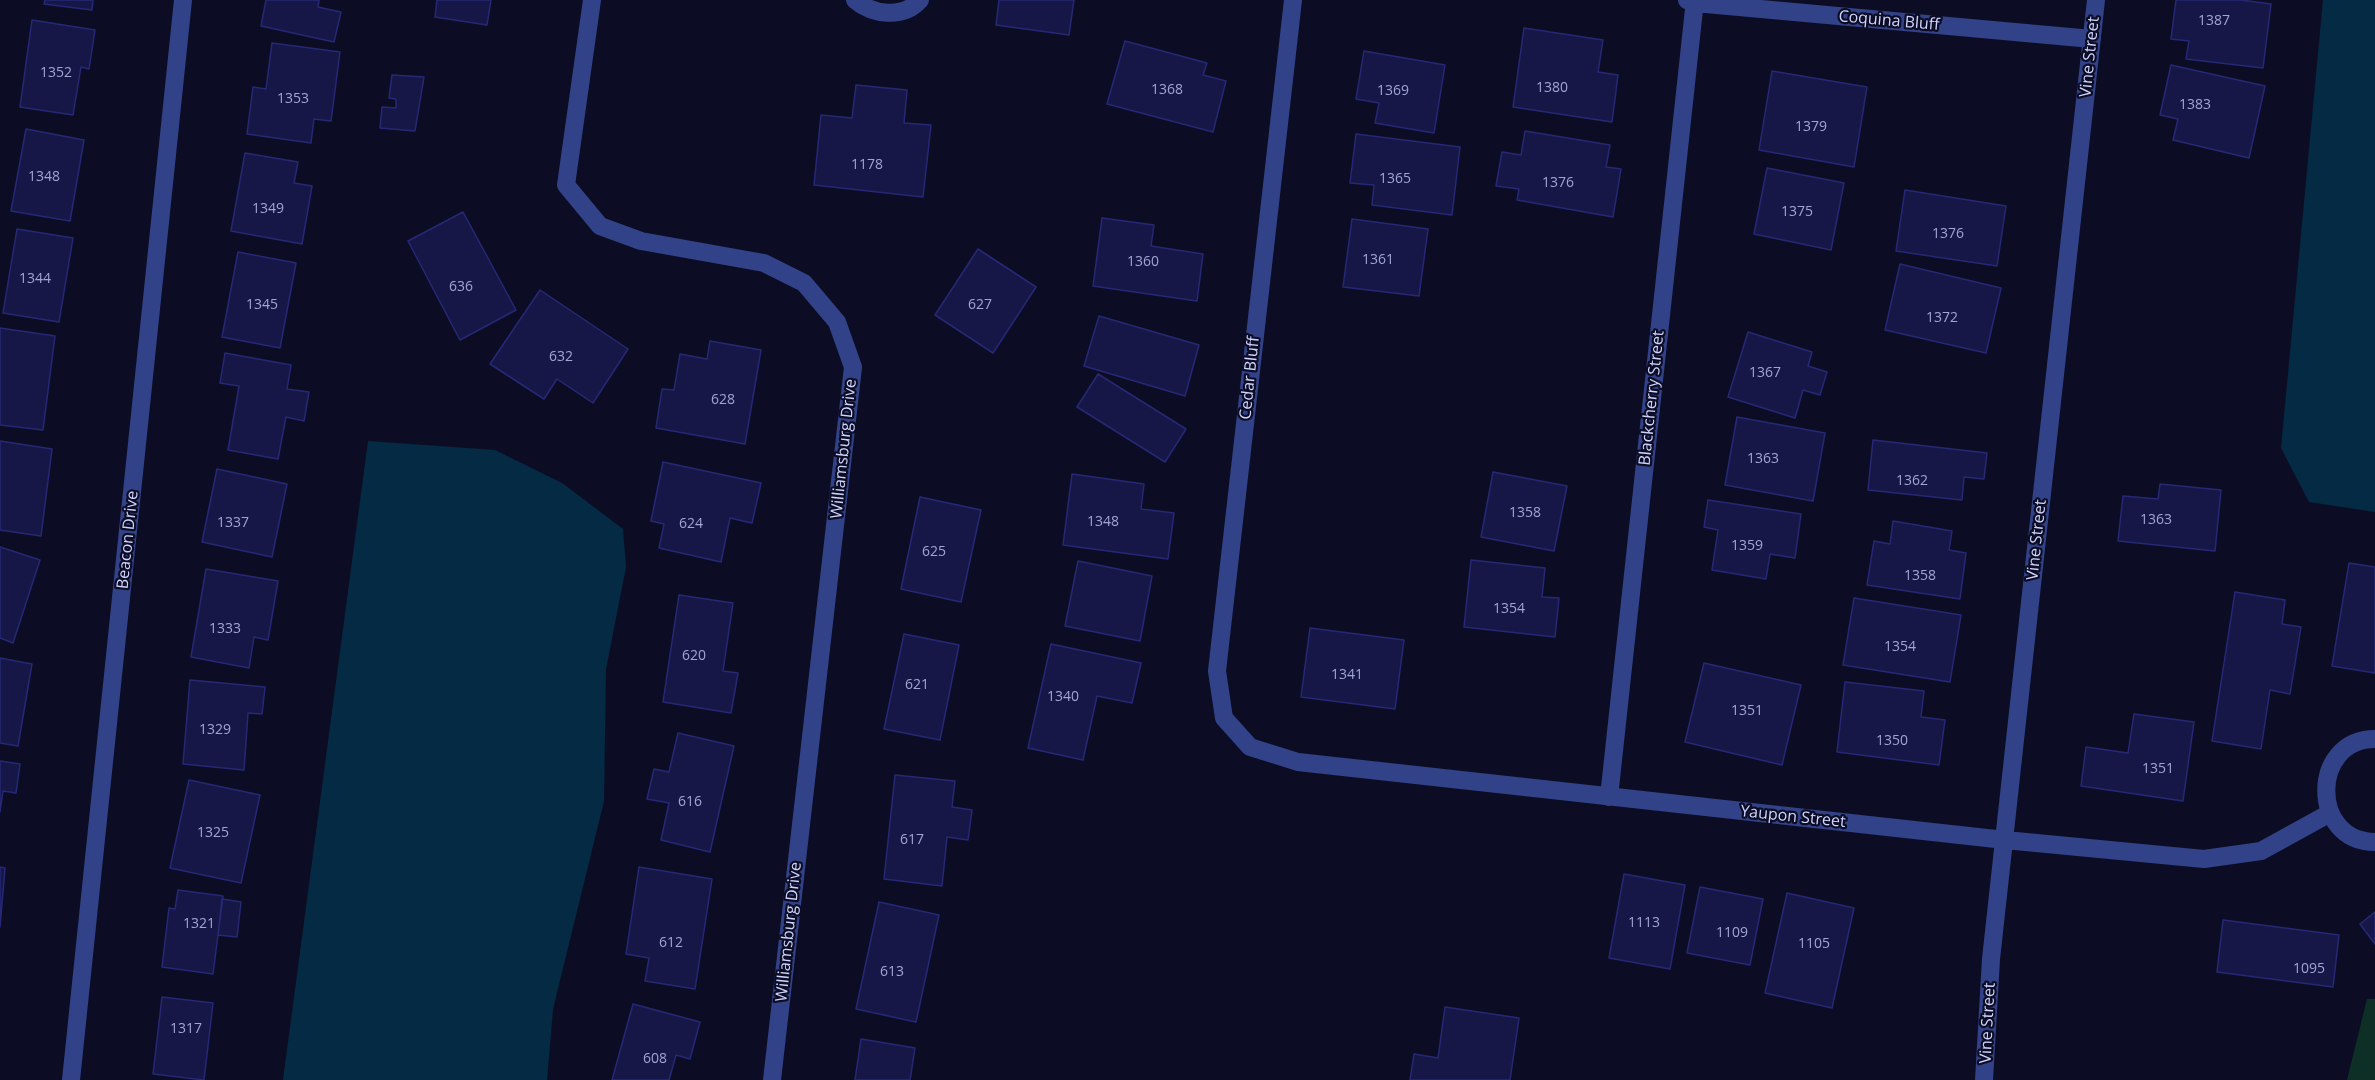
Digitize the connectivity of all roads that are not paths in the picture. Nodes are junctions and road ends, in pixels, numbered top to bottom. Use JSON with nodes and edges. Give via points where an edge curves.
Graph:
{"nodes":[{"id":1,"x":183,"y":0,"type":"edge"},
{"id":2,"x":592,"y":0,"type":"edge"},
{"id":3,"x":855,"y":0,"type":"edge"},
{"id":4,"x":920,"y":0,"type":"edge"},
{"id":5,"x":1293,"y":0,"type":"edge"},
{"id":6,"x":2096,"y":0,"type":"edge"},
{"id":7,"x":1693,"y":1,"type":"edge"},
{"id":8,"x":2092,"y":39,"type":"junction"},
{"id":9,"x":2375,"y":740,"type":"edge"},
{"id":10,"x":1250,"y":747,"type":"joint"},
{"id":11,"x":1609,"y":797,"type":"junction"},
{"id":12,"x":2330,"y":813,"type":"junction"},
{"id":13,"x":2005,"y":840,"type":"junction"},
{"id":14,"x":2375,"y":842,"type":"edge"},
{"id":15,"x":71,"y":1080,"type":"edge"},
{"id":16,"x":772,"y":1080,"type":"edge"},
{"id":17,"x":1984,"y":1080,"type":"edge"}],
"edges":[{"from":1,"to":15,"type":"street","name":"Beacon Drive"},
{"from":2,"to":16,"type":"street","name":"Williamsburg Drive","via":[[566,185],[600,226],[641,241],[764,263],[804,283],[837,322],[853,367]]},
{"from":3,"to":4,"type":"street","via":[[866,9],[890,14]]},
{"from":5,"to":10,"type":"street","name":"Cedar Bluff","via":[[1217,671],[1224,718]]},
{"from":6,"to":8,"type":"street","name":"Vine Street"},
{"from":7,"to":8,"type":"street","name":"Coquina Bluff"},
{"from":7,"to":11,"type":"street","name":"Blackcherry Street"},
{"from":8,"to":13,"type":"street","name":"Vine Street"},
{"from":9,"to":12,"type":"street","via":[[2366,739],[2345,749],[2330,768],[2325,791]]},
{"from":10,"to":11,"type":"street","name":"Yaupon Street","via":[[1298,762]]},
{"from":11,"to":13,"type":"street","name":"Yaupon Street"},
{"from":12,"to":13,"type":"street","name":"Yaupon Street","via":[[2261,851],[2204,859]]},
{"from":12,"to":14,"type":"street","via":[[2344,831],[2366,842]]},
{"from":13,"to":17,"type":"street","name":"Vine Street","via":[[1991,959]]}]}
